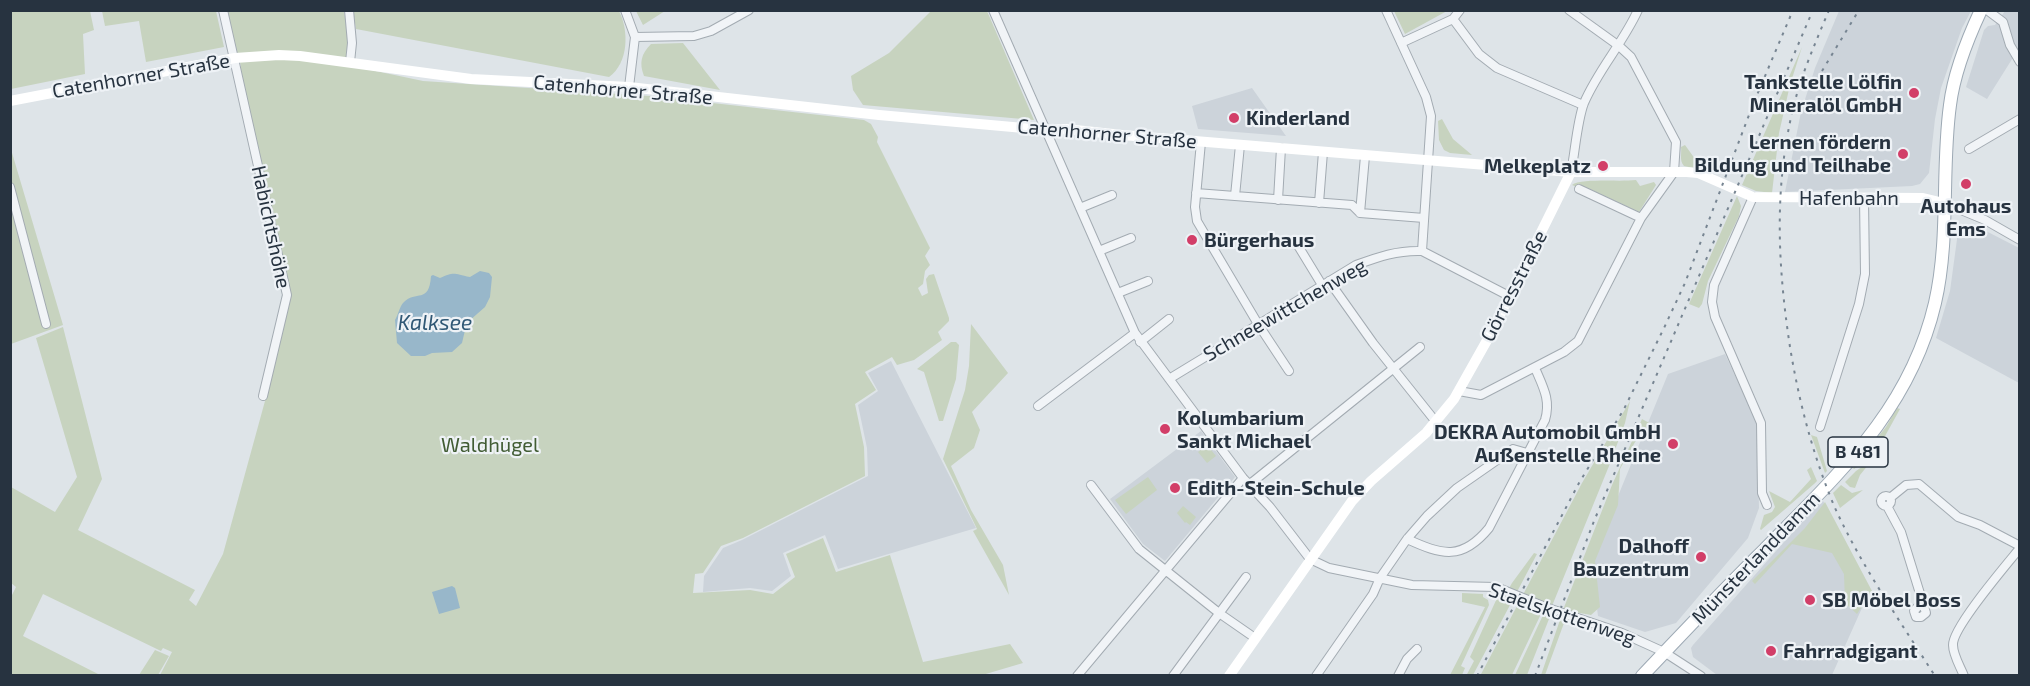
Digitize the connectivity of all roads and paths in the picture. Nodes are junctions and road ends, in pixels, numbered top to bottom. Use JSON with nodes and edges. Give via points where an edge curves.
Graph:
{"nodes":[{"id":1,"x":223,"y":10,"type":"edge"},
{"id":2,"x":349,"y":10,"type":"edge"},
{"id":3,"x":625,"y":10,"type":"edge"},
{"id":4,"x":749,"y":10,"type":"edge"},
{"id":5,"x":993,"y":10,"type":"edge"},
{"id":6,"x":1386,"y":10,"type":"edge"},
{"id":7,"x":1460,"y":10,"type":"edge"},
{"id":8,"x":1569,"y":10,"type":"edge"},
{"id":9,"x":1638,"y":10,"type":"edge"},
{"id":10,"x":1981,"y":10,"type":"edge"},
{"id":11,"x":1987,"y":10,"type":"edge"},
{"id":12,"x":1453,"y":19,"type":"junction"},
{"id":13,"x":635,"y":37,"type":"junction"},
{"id":14,"x":1401,"y":43,"type":"junction"},
{"id":15,"x":1619,"y":46,"type":"junction"},
{"id":16,"x":235,"y":58,"type":"junction"},
{"id":17,"x":350,"y":62,"type":"junction"},
{"id":18,"x":2019,"y":62,"type":"edge"},
{"id":19,"x":629,"y":87,"type":"junction"},
{"id":20,"x":10,"y":101,"type":"edge"},
{"id":21,"x":1583,"y":105,"type":"junction"},
{"id":22,"x":2019,"y":118,"type":"edge"},
{"id":23,"x":1046,"y":130,"type":"junction"},
{"id":24,"x":1201,"y":142,"type":"junction"},
{"id":25,"x":1239,"y":145,"type":"junction"},
{"id":26,"x":1281,"y":148,"type":"junction"},
{"id":27,"x":1969,"y":149,"type":"dead end"},
{"id":28,"x":1323,"y":152,"type":"junction"},
{"id":29,"x":1365,"y":156,"type":"junction"},
{"id":30,"x":1429,"y":160,"type":"junction"},
{"id":31,"x":1571,"y":172,"type":"junction"},
{"id":32,"x":1674,"y":172,"type":"junction"},
{"id":33,"x":10,"y":187,"type":"edge"},
{"id":34,"x":1579,"y":189,"type":"dead end"},
{"id":35,"x":1196,"y":194,"type":"junction"},
{"id":36,"x":1112,"y":195,"type":"dead end"},
{"id":37,"x":1235,"y":196,"type":"junction"},
{"id":38,"x":1753,"y":197,"type":"junction"},
{"id":39,"x":1864,"y":198,"type":"junction"},
{"id":40,"x":1278,"y":200,"type":"junction"},
{"id":41,"x":1319,"y":203,"type":"junction"},
{"id":42,"x":1944,"y":203,"type":"junction"},
{"id":43,"x":1080,"y":208,"type":"junction"},
{"id":44,"x":1360,"y":213,"type":"junction"},
{"id":45,"x":1424,"y":218,"type":"junction"},
{"id":46,"x":1641,"y":218,"type":"junction"},
{"id":47,"x":1131,"y":238,"type":"dead end"},
{"id":48,"x":2019,"y":240,"type":"edge"},
{"id":49,"x":1297,"y":244,"type":"dead end"},
{"id":50,"x":1099,"y":251,"type":"junction"},
{"id":51,"x":1422,"y":251,"type":"junction"},
{"id":52,"x":1148,"y":281,"type":"dead end"},
{"id":53,"x":1326,"y":283,"type":"junction"},
{"id":54,"x":1118,"y":293,"type":"junction"},
{"id":55,"x":1509,"y":296,"type":"junction"},
{"id":56,"x":1169,"y":320,"type":"dead end"},
{"id":57,"x":46,"y":324,"type":"dead end"},
{"id":58,"x":1258,"y":324,"type":"junction"},
{"id":59,"x":1135,"y":333,"type":"junction"},
{"id":60,"x":1140,"y":342,"type":"junction"},
{"id":61,"x":1420,"y":347,"type":"dead end"},
{"id":62,"x":1393,"y":369,"type":"junction"},
{"id":63,"x":1535,"y":369,"type":"junction"},
{"id":64,"x":1289,"y":371,"type":"dead end"},
{"id":65,"x":1169,"y":379,"type":"junction"},
{"id":66,"x":1456,"y":395,"type":"junction"},
{"id":67,"x":263,"y":396,"type":"dead end"},
{"id":68,"x":1038,"y":406,"type":"dead end"},
{"id":69,"x":1436,"y":422,"type":"junction"},
{"id":70,"x":1820,"y":428,"type":"dead end"},
{"id":71,"x":1527,"y":453,"type":"junction"},
{"id":72,"x":1243,"y":478,"type":"junction"},
{"id":73,"x":1250,"y":484,"type":"junction"},
{"id":74,"x":1091,"y":485,"type":"dead end"},
{"id":75,"x":1767,"y":505,"type":"dead end"},
{"id":76,"x":1407,"y":539,"type":"junction"},
{"id":77,"x":2019,"y":547,"type":"edge"},
{"id":78,"x":1310,"y":559,"type":"junction"},
{"id":79,"x":1166,"y":570,"type":"junction"},
{"id":80,"x":1246,"y":577,"type":"dead end"},
{"id":81,"x":1380,"y":578,"type":"junction"},
{"id":82,"x":1922,"y":602,"type":"dead end"},
{"id":83,"x":1219,"y":613,"type":"junction"},
{"id":84,"x":1255,"y":639,"type":"junction"},
{"id":85,"x":1417,"y":649,"type":"dead end"},
{"id":86,"x":1664,"y":652,"type":"junction"},
{"id":87,"x":1077,"y":675,"type":"edge"},
{"id":88,"x":1173,"y":675,"type":"edge"},
{"id":89,"x":1228,"y":675,"type":"edge"},
{"id":90,"x":1316,"y":675,"type":"edge"},
{"id":91,"x":1398,"y":675,"type":"edge"},
{"id":92,"x":1642,"y":675,"type":"edge"},
{"id":93,"x":1701,"y":675,"type":"edge"},
{"id":94,"x":1964,"y":675,"type":"edge"}],
"edges":[{"from":1,"to":16,"type":"street","name":"Habichtshöhe"},
{"from":2,"to":17,"type":"street"},
{"from":3,"to":13,"type":"street"},
{"from":4,"to":13,"type":"street","via":[[719,28],[694,36]]},
{"from":5,"to":23,"type":"street"},
{"from":6,"to":14,"type":"street"},
{"from":7,"to":12,"type":"street"},
{"from":8,"to":15,"type":"street"},
{"from":9,"to":15,"type":"street"},
{"from":10,"to":42,"type":"main road","number":"B 481","via":[[1953,84]]},
{"from":11,"to":18,"type":"street","via":[[2003,22]]},
{"from":12,"to":14,"type":"street"},
{"from":12,"to":21,"type":"street","via":[[1479,54],[1497,68]]},
{"from":13,"to":19,"type":"street"},
{"from":14,"to":30,"type":"street","via":[[1429,107]]},
{"from":15,"to":21,"type":"street"},
{"from":15,"to":32,"type":"street","via":[[1631,57],[1676,142]]},
{"from":16,"to":17,"type":"street","name":"Catenhorner Straße","via":[[289,55]]},
{"from":16,"to":20,"type":"street","name":"Catenhorner Straße"},
{"from":16,"to":67,"type":"street","name":"Habichtshöhe","via":[[287,295]]},
{"from":17,"to":19,"type":"street","name":"Catenhorner Straße","via":[[471,80]]},
{"from":19,"to":23,"type":"street","name":"Catenhorner Straße"},
{"from":21,"to":31,"type":"street"},
{"from":22,"to":27,"type":"street"},
{"from":23,"to":24,"type":"street","name":"Catenhorner Straße"},
{"from":23,"to":43,"type":"street"},
{"from":24,"to":25,"type":"street","name":"Catenhorner Straße"},
{"from":24,"to":35,"type":"street"},
{"from":25,"to":26,"type":"street","name":"Catenhorner Straße"},
{"from":25,"to":37,"type":"street"},
{"from":26,"to":28,"type":"street","name":"Catenhorner Straße"},
{"from":26,"to":40,"type":"street"},
{"from":28,"to":29,"type":"street","name":"Catenhorner Straße"},
{"from":28,"to":41,"type":"street"},
{"from":29,"to":30,"type":"street","name":"Catenhorner Straße"},
{"from":29,"to":44,"type":"street"},
{"from":30,"to":31,"type":"street","name":"Catenhorner Straße"},
{"from":30,"to":45,"type":"street"},
{"from":31,"to":32,"type":"street","name":"Catenhorner Straße"},
{"from":31,"to":55,"type":"street","name":"Görresstraße"},
{"from":32,"to":38,"type":"street","name":"Hafenbahn","via":[[1698,173]]},
{"from":32,"to":46,"type":"street"},
{"from":33,"to":57,"type":"street"},
{"from":34,"to":46,"type":"street"},
{"from":35,"to":37,"type":"street"},
{"from":35,"to":58,"type":"street","via":[[1197,221]]},
{"from":36,"to":43,"type":"street"},
{"from":37,"to":40,"type":"street"},
{"from":38,"to":39,"type":"street","name":"Hafenbahn"},
{"from":38,"to":75,"type":"street","via":[[1714,285],[1712,302],[1761,423],[1762,493]]},
{"from":39,"to":42,"type":"street","name":"Hafenbahn","via":[[1923,198]]},
{"from":39,"to":70,"type":"street","via":[[1860,304]]},
{"from":40,"to":41,"type":"street"},
{"from":41,"to":44,"type":"street","via":[[1352,205]]},
{"from":42,"to":48,"type":"street","name":"Hafenbahn"},
{"from":42,"to":86,"type":"main road","name":"Münsterlanddamm","number":"B 481","via":[[1935,305],[1919,351],[1892,405],[1840,472]]},
{"from":43,"to":50,"type":"street"},
{"from":44,"to":45,"type":"street"},
{"from":45,"to":51,"type":"street"},
{"from":46,"to":63,"type":"street","via":[[1578,341]]},
{"from":47,"to":50,"type":"street"},
{"from":49,"to":53,"type":"street"},
{"from":50,"to":54,"type":"street"},
{"from":51,"to":53,"type":"street","name":"Schneewittchenweg","via":[[1388,253],[1356,265]]},
{"from":51,"to":55,"type":"street"},
{"from":52,"to":54,"type":"street"},
{"from":53,"to":58,"type":"street","name":"Schneewittchenweg"},
{"from":53,"to":62,"type":"street"},
{"from":54,"to":59,"type":"street"},
{"from":55,"to":66,"type":"street","name":"Görresstraße"},
{"from":56,"to":60,"type":"street"},
{"from":58,"to":64,"type":"street"},
{"from":58,"to":65,"type":"street","name":"Schneewittchenweg"},
{"from":59,"to":60,"type":"street"},
{"from":59,"to":68,"type":"street"},
{"from":60,"to":65,"type":"street"},
{"from":61,"to":62,"type":"street"},
{"from":62,"to":69,"type":"street"},
{"from":62,"to":73,"type":"street"},
{"from":63,"to":66,"type":"street","via":[[1481,395]]},
{"from":63,"to":71,"type":"street","via":[[1548,408]]},
{"from":65,"to":72,"type":"street"},
{"from":66,"to":69,"type":"street","name":"Görresstraße"},
{"from":69,"to":78,"type":"street","name":"Görresstraße","via":[[1352,501]]},
{"from":71,"to":76,"type":"street","via":[[1513,449],[1472,476]]},
{"from":71,"to":76,"type":"street","via":[[1489,528],[1478,541],[1457,552],[1441,552]]},
{"from":72,"to":73,"type":"street"},
{"from":72,"to":79,"type":"street"},
{"from":73,"to":78,"type":"street"},
{"from":74,"to":79,"type":"street","via":[[1139,549]]},
{"from":76,"to":81,"type":"street"},
{"from":77,"to":82,"type":"street","via":[[1958,517],[1919,484],[1906,485],[1889,502]]},
{"from":77,"to":94,"type":"street","via":[[1965,619],[1953,642]]},
{"from":78,"to":81,"type":"street","name":"Staelskottenweg","via":[[1329,568]]},
{"from":78,"to":84,"type":"street","name":"Görresstraße"},
{"from":79,"to":83,"type":"street"},
{"from":79,"to":87,"type":"street"},
{"from":80,"to":83,"type":"street"},
{"from":81,"to":86,"type":"street","name":"Staelskottenweg","via":[[1412,585],[1496,587]]},
{"from":81,"to":90,"type":"street"},
{"from":83,"to":84,"type":"street"},
{"from":83,"to":88,"type":"street"},
{"from":84,"to":89,"type":"street","name":"Görresstraße"},
{"from":85,"to":91,"type":"street"},
{"from":86,"to":92,"type":"main road","name":"Münsterlanddamm","number":"B 481"},
{"from":86,"to":93,"type":"street","name":"Staelskottenweg"}]}
